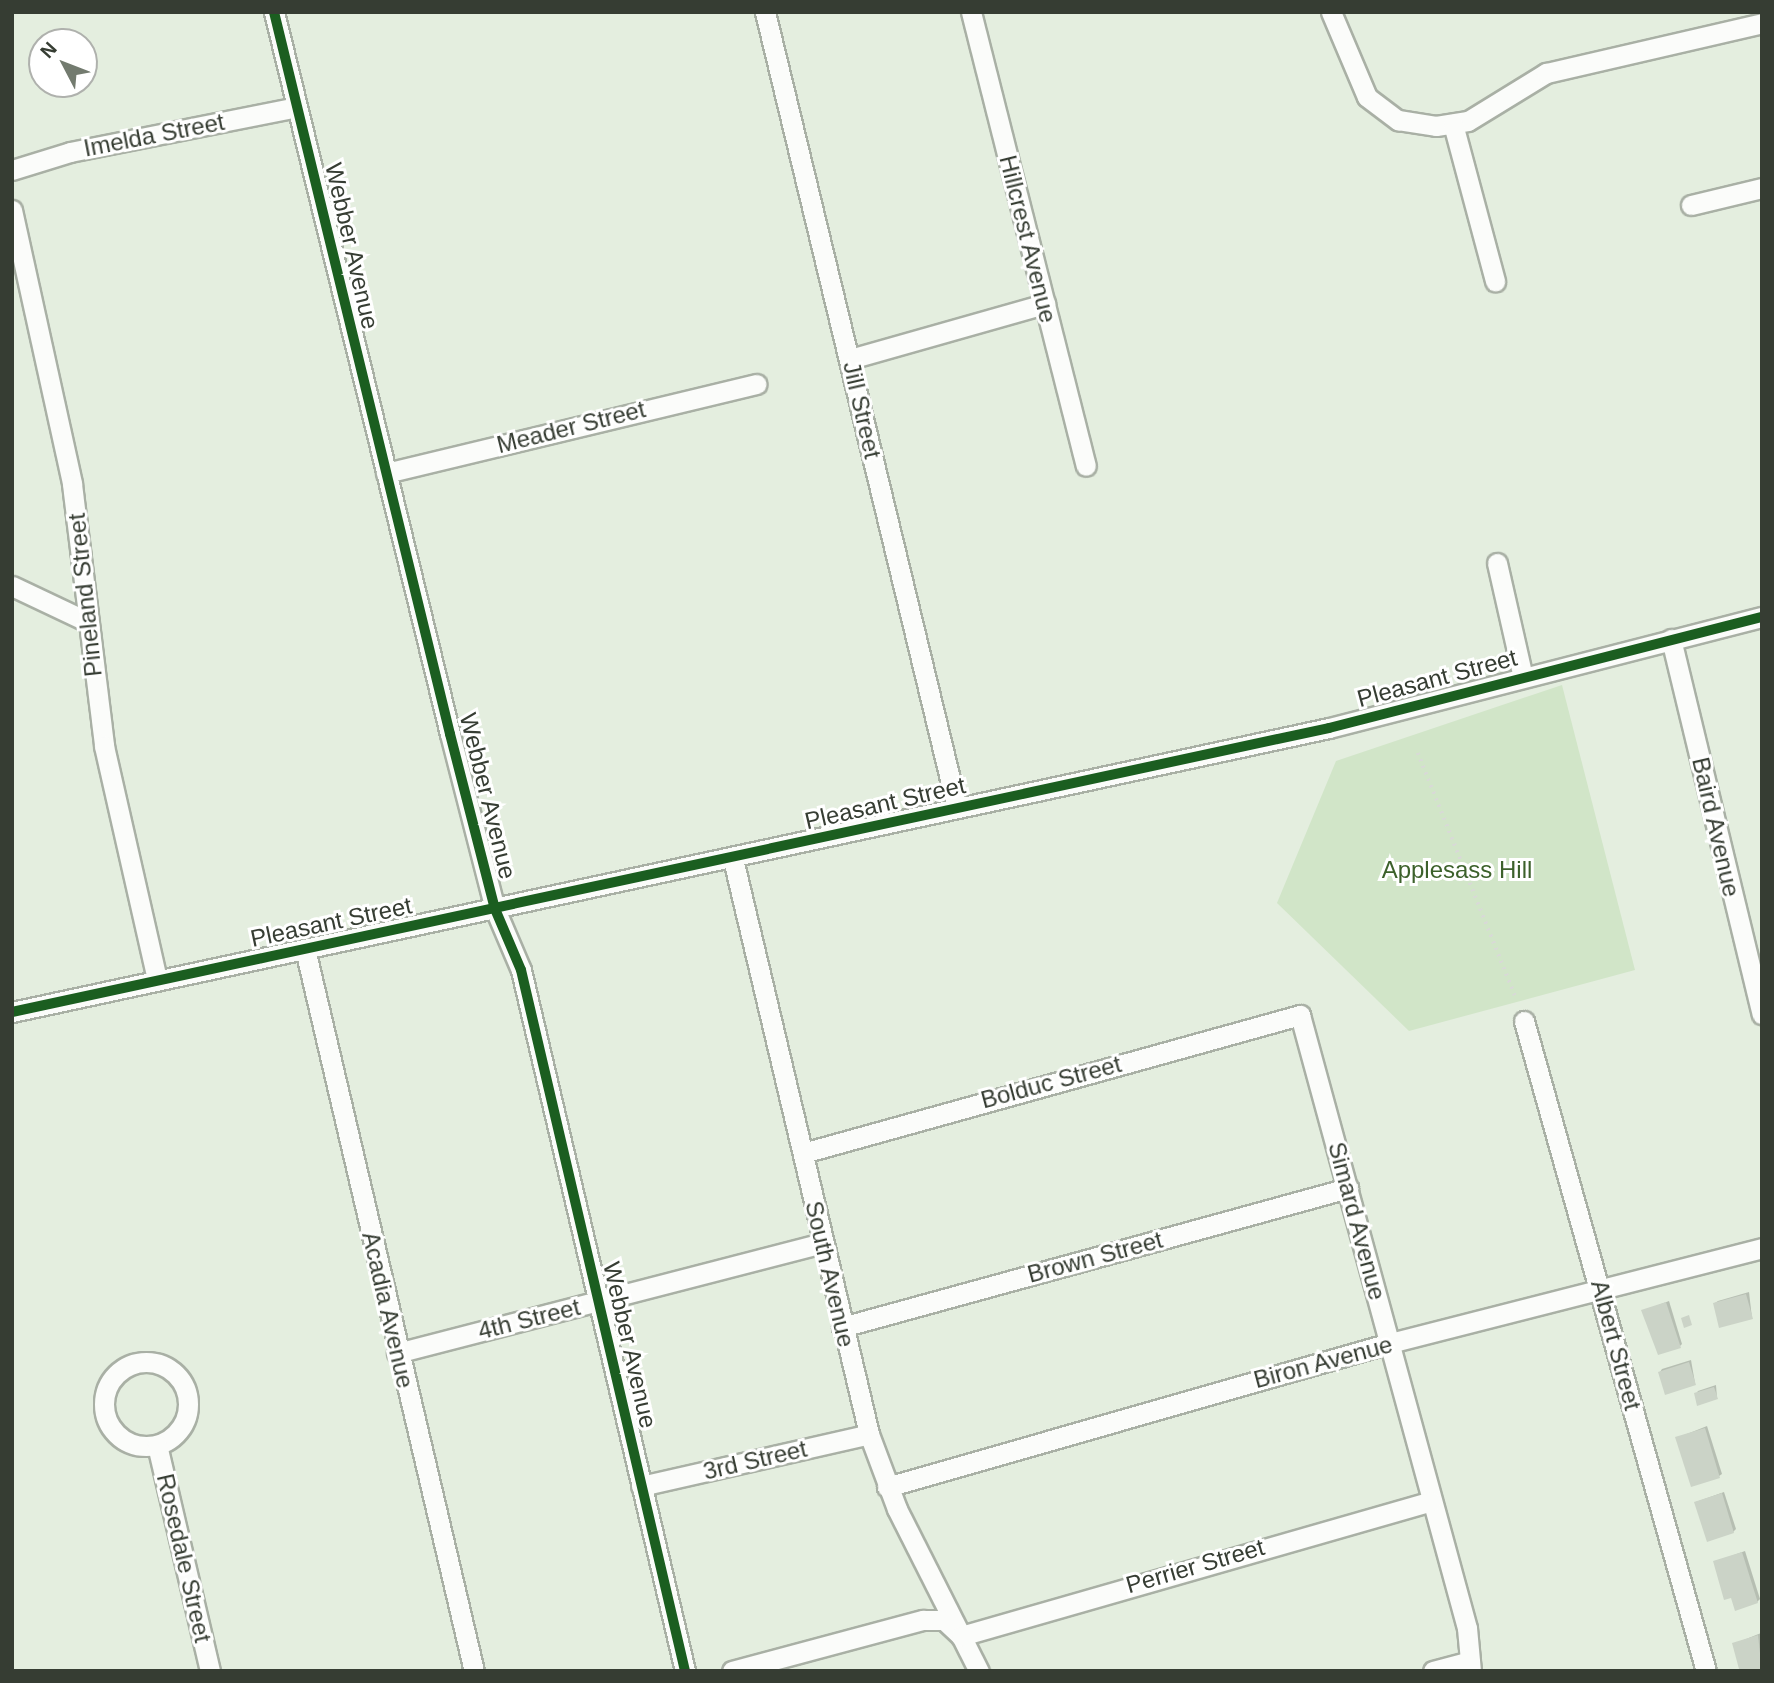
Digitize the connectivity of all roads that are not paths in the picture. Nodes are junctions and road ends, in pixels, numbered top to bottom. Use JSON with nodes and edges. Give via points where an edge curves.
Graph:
{"nodes":[{"id":1,"x":274,"y":12,"type":"edge"},
{"id":2,"x":765,"y":12,"type":"edge"},
{"id":3,"x":971,"y":12,"type":"edge"},
{"id":4,"x":1331,"y":12,"type":"edge"},
{"id":5,"x":1762,"y":23,"type":"edge"},
{"id":6,"x":297,"y":107,"type":"junction"},
{"id":7,"x":1453,"y":124,"type":"junction"},
{"id":8,"x":12,"y":170,"type":"edge"},
{"id":9,"x":1762,"y":188,"type":"edge"},
{"id":10,"x":1691,"y":205,"type":"dead end"},
{"id":11,"x":12,"y":210,"type":"edge"},
{"id":12,"x":1495,"y":281,"type":"dead end"},
{"id":13,"x":1045,"y":304,"type":"junction"},
{"id":14,"x":850,"y":359,"type":"junction"},
{"id":15,"x":756,"y":384,"type":"dead end"},
{"id":16,"x":1086,"y":466,"type":"dead end"},
{"id":17,"x":386,"y":473,"type":"junction"},
{"id":18,"x":1497,"y":563,"type":"dead end"},
{"id":19,"x":12,"y":586,"type":"edge"},
{"id":20,"x":1762,"y":617,"type":"edge"},
{"id":21,"x":86,"y":621,"type":"junction"},
{"id":22,"x":1671,"y":639,"type":"junction"},
{"id":23,"x":1523,"y":677,"type":"junction"},
{"id":24,"x":957,"y":808,"type":"junction"},
{"id":25,"x":733,"y":859,"type":"junction"},
{"id":26,"x":495,"y":909,"type":"junction"},
{"id":27,"x":305,"y":949,"type":"junction"},
{"id":28,"x":157,"y":980,"type":"junction"},
{"id":29,"x":12,"y":1012,"type":"edge"},
{"id":30,"x":1762,"y":1014,"type":"edge"},
{"id":31,"x":1300,"y":1015,"type":"joint"},
{"id":32,"x":1524,"y":1021,"type":"dead end"},
{"id":33,"x":803,"y":1153,"type":"junction"},
{"id":34,"x":1348,"y":1188,"type":"junction"},
{"id":35,"x":823,"y":1243,"type":"junction"},
{"id":36,"x":1762,"y":1248,"type":"edge"},
{"id":37,"x":1601,"y":1292,"type":"junction"},
{"id":38,"x":598,"y":1301,"type":"junction"},
{"id":39,"x":842,"y":1327,"type":"junction"},
{"id":40,"x":1390,"y":1343,"type":"junction"},
{"id":41,"x":397,"y":1353,"type":"junction"},
{"id":42,"x":869,"y":1434,"type":"junction"},
{"id":43,"x":157,"y":1445,"type":"junction"},
{"id":44,"x":641,"y":1486,"type":"junction"},
{"id":45,"x":887,"y":1487,"type":"junction"},
{"id":46,"x":1431,"y":1501,"type":"junction"},
{"id":47,"x":961,"y":1636,"type":"junction"},
{"id":48,"x":1471,"y":1666,"type":"edge"},
{"id":49,"x":210,"y":1671,"type":"edge"},
{"id":50,"x":474,"y":1671,"type":"edge"},
{"id":51,"x":685,"y":1671,"type":"edge"},
{"id":52,"x":732,"y":1671,"type":"edge"},
{"id":53,"x":979,"y":1671,"type":"edge"},
{"id":54,"x":1433,"y":1671,"type":"edge"},
{"id":55,"x":1706,"y":1671,"type":"edge"}],
"edges":[{"from":1,"to":6,"type":"street","name":"Webber Avenue"},
{"from":2,"to":14,"type":"street","name":"Jill Street"},
{"from":3,"to":13,"type":"street","name":"Hillcrest Avenue"},
{"from":4,"to":7,"type":"street","via":[[1367,97],[1398,120]]},
{"from":5,"to":7,"type":"street","via":[[1546,73]]},
{"from":6,"to":8,"type":"street","name":"Imelda Street","via":[[70,152]]},
{"from":6,"to":17,"type":"street","name":"Webber Avenue"},
{"from":7,"to":12,"type":"street"},
{"from":9,"to":10,"type":"street"},
{"from":11,"to":21,"type":"street","name":"Pineland Street","via":[[72,484]]},
{"from":13,"to":14,"type":"street"},
{"from":13,"to":16,"type":"street","name":"Hillcrest Avenue"},
{"from":14,"to":24,"type":"street","name":"Jill Street"},
{"from":15,"to":17,"type":"street","name":"Meader Street"},
{"from":17,"to":26,"type":"street","name":"Webber Avenue"},
{"from":18,"to":23,"type":"street"},
{"from":19,"to":21,"type":"street"},
{"from":20,"to":22,"type":"street","name":"Pleasant Street"},
{"from":21,"to":28,"type":"street","name":"Pineland Street","via":[[118,820]]},
{"from":22,"to":23,"type":"street","name":"Pleasant Street"},
{"from":22,"to":30,"type":"street","name":"Baird Avenue"},
{"from":23,"to":24,"type":"street","name":"Pleasant Street","via":[[1329,728]]},
{"from":24,"to":25,"type":"street","name":"Pleasant Street"},
{"from":25,"to":26,"type":"street","name":"Pleasant Street"},
{"from":25,"to":33,"type":"street","name":"South Avenue"},
{"from":26,"to":27,"type":"street","name":"Pleasant Street"},
{"from":26,"to":38,"type":"street","name":"Webber Avenue","via":[[521,970]]},
{"from":27,"to":28,"type":"street","name":"Pleasant Street"},
{"from":27,"to":41,"type":"street","name":"Acadia Avenue"},
{"from":28,"to":29,"type":"street","name":"Pleasant Street"},
{"from":31,"to":33,"type":"street","name":"Bolduc Street"},
{"from":31,"to":34,"type":"street","name":"Simard Avenue"},
{"from":32,"to":37,"type":"street","name":"Albert Street"},
{"from":33,"to":35,"type":"street","name":"South Avenue"},
{"from":34,"to":39,"type":"street","name":"Brown Street"},
{"from":34,"to":40,"type":"street","name":"Simard Avenue"},
{"from":35,"to":38,"type":"street","name":"4th Street"},
{"from":35,"to":39,"type":"street","name":"South Avenue"},
{"from":36,"to":37,"type":"street","name":"Biron Avenue"},
{"from":37,"to":40,"type":"street","name":"Biron Avenue"},
{"from":37,"to":55,"type":"street","name":"Albert Street"},
{"from":38,"to":41,"type":"street","name":"4th Street"},
{"from":38,"to":44,"type":"street","name":"Webber Avenue"},
{"from":39,"to":42,"type":"street","name":"South Avenue"},
{"from":40,"to":45,"type":"street","name":"Biron Avenue"},
{"from":40,"to":46,"type":"street","name":"Simard Avenue"},
{"from":41,"to":50,"type":"street","name":"Acadia Avenue"},
{"from":42,"to":44,"type":"street","name":"3rd Street"},
{"from":42,"to":45,"type":"street","name":"South Avenue"},
{"from":43,"to":43,"type":"street","name":"Rosedale Street","via":[[185,1420],[187,1395],[176,1374],[140,1362],[116,1375],[105,1412],[130,1443]]},
{"from":43,"to":49,"type":"street","name":"Rosedale Street"},
{"from":44,"to":51,"type":"street","name":"Webber Avenue"},
{"from":45,"to":47,"type":"street","name":"South Avenue"},
{"from":46,"to":47,"type":"street","name":"Perrier Street"},
{"from":46,"to":48,"type":"street","name":"Simard Avenue","via":[[1467,1628]]},
{"from":47,"to":52,"type":"street","via":[[944,1620],[923,1619]]},
{"from":47,"to":53,"type":"street","name":"South Avenue"},
{"from":48,"to":54,"type":"street"}]}
